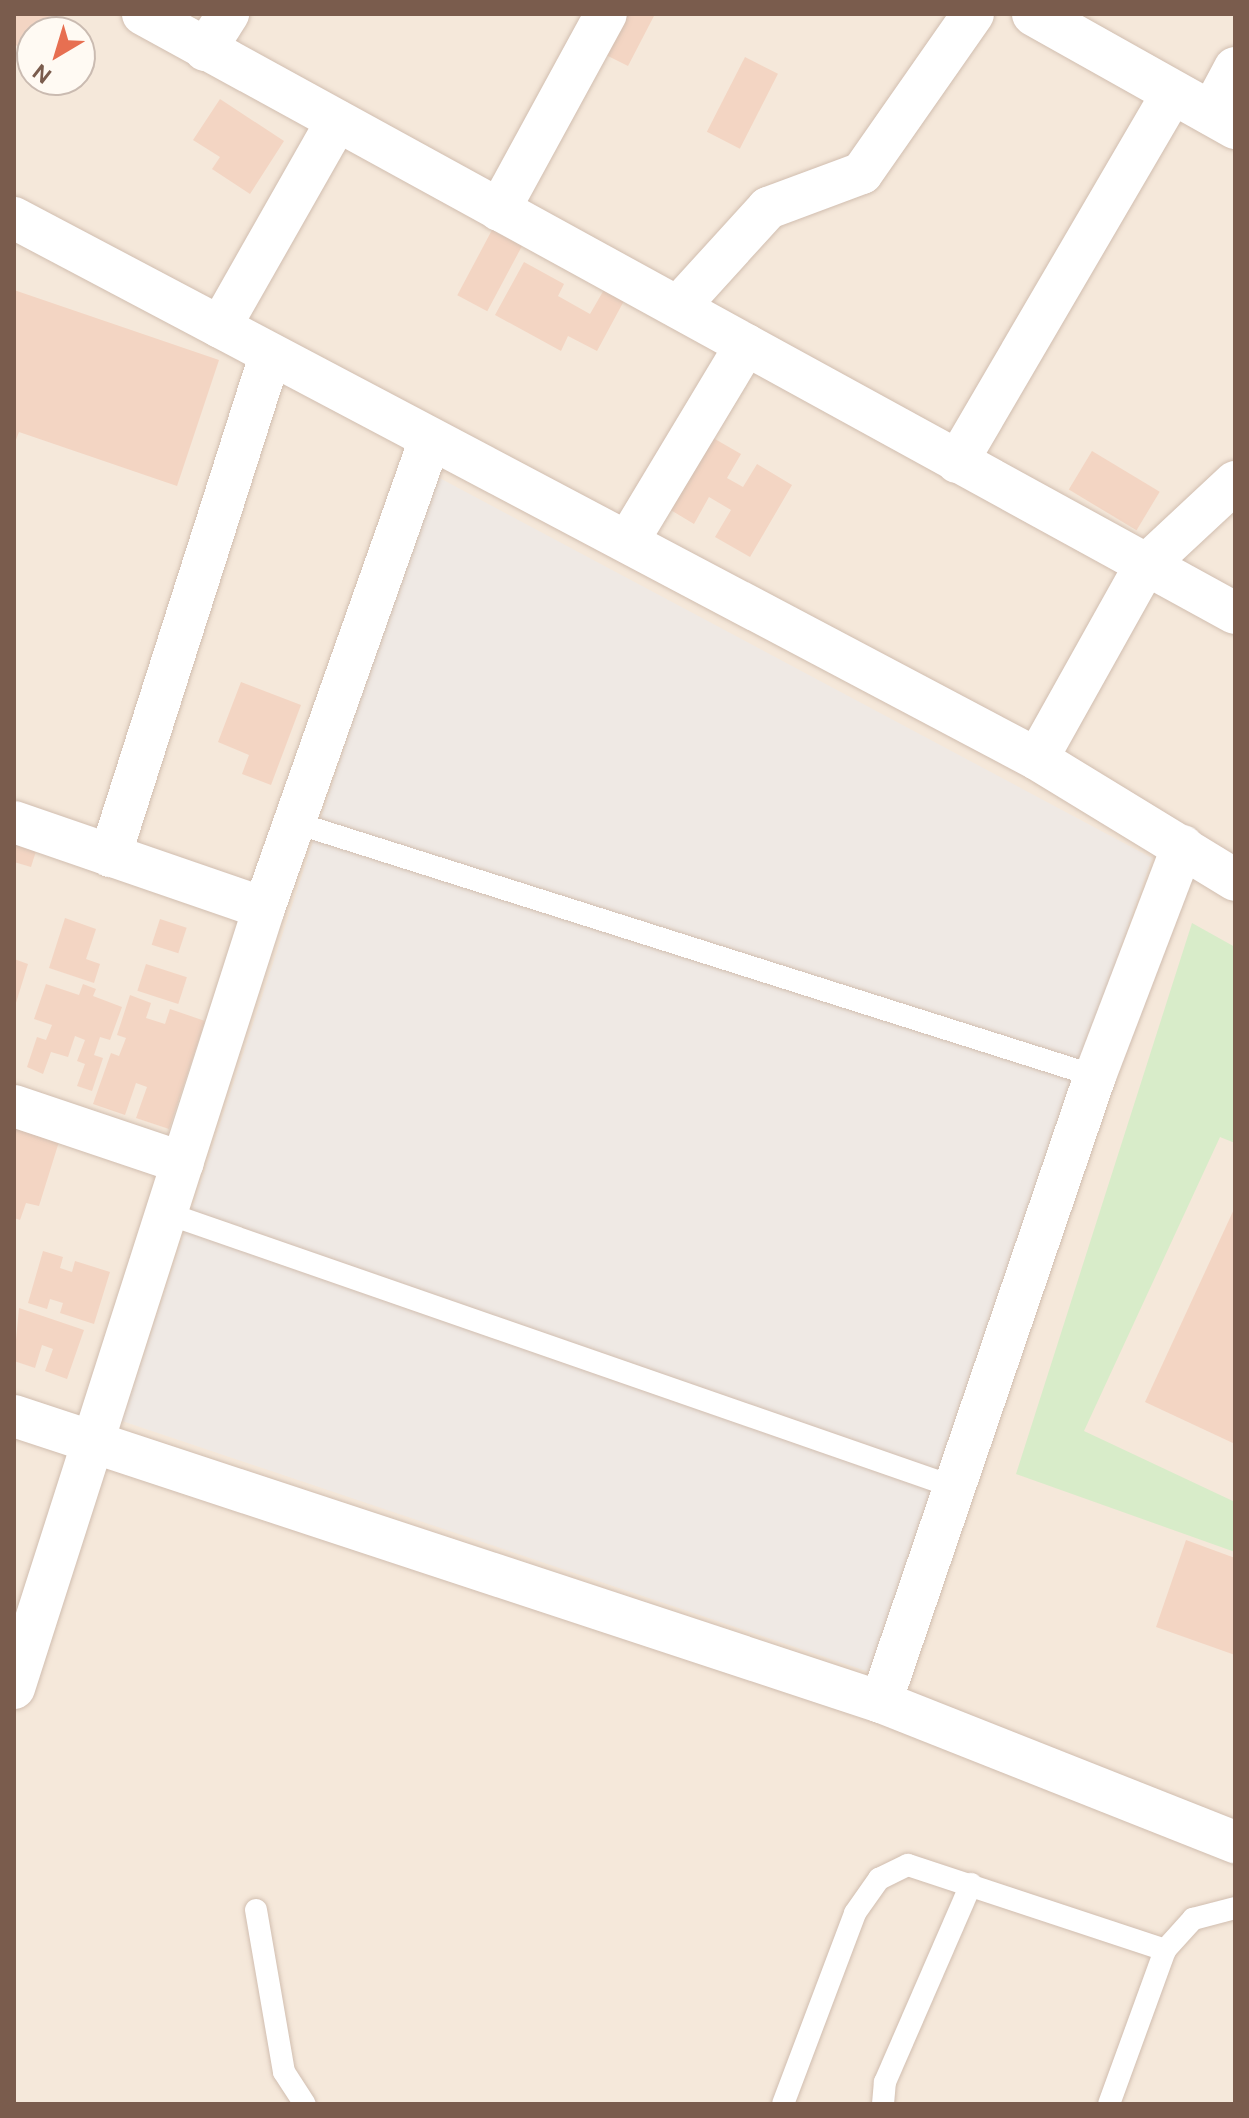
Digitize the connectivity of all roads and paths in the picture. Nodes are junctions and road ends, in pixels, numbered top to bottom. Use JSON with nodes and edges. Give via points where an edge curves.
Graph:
{"nodes":[{"id":1,"x":143,"y":14,"type":"edge"},
{"id":2,"x":228,"y":14,"type":"edge"},
{"id":3,"x":606,"y":14,"type":"edge"},
{"id":4,"x":973,"y":14,"type":"edge"},
{"id":5,"x":1034,"y":14,"type":"edge"},
{"id":6,"x":205,"y":50,"type":"junction"},
{"id":7,"x":1235,"y":68,"type":"edge"},
{"id":8,"x":1173,"y":92,"type":"junction"},
{"id":9,"x":1223,"y":120,"type":"edge"},
{"id":10,"x":337,"y":121,"type":"junction"},
{"id":11,"x":499,"y":210,"type":"junction"},
{"id":12,"x":14,"y":218,"type":"edge"},
{"id":13,"x":678,"y":307,"type":"junction"},
{"id":14,"x":220,"y":327,"type":"junction"},
{"id":15,"x":746,"y":345,"type":"junction"},
{"id":16,"x":270,"y":356,"type":"junction"},
{"id":17,"x":429,"y":441,"type":"junction"},
{"id":18,"x":957,"y":462,"type":"junction"},
{"id":19,"x":1235,"y":482,"type":"edge"},
{"id":20,"x":628,"y":541,"type":"junction"},
{"id":21,"x":1145,"y":566,"type":"junction"},
{"id":22,"x":1235,"y":613,"type":"edge"},
{"id":23,"x":1037,"y":759,"type":"junction"},
{"id":24,"x":14,"y":822,"type":"edge"},
{"id":25,"x":293,"y":822,"type":"junction"},
{"id":26,"x":1183,"y":846,"type":"junction"},
{"id":27,"x":110,"y":856,"type":"junction"},
{"id":28,"x":1235,"y":880,"type":"edge"},
{"id":29,"x":264,"y":908,"type":"junction"},
{"id":30,"x":1095,"y":1076,"type":"junction"},
{"id":31,"x":14,"y":1106,"type":"edge"},
{"id":32,"x":183,"y":1163,"type":"junction"},
{"id":33,"x":166,"y":1213,"type":"junction"},
{"id":34,"x":14,"y":1416,"type":"edge"},
{"id":35,"x":94,"y":1444,"type":"junction"},
{"id":36,"x":954,"y":1487,"type":"junction"},
{"id":37,"x":14,"y":1688,"type":"edge"},
{"id":38,"x":881,"y":1702,"type":"junction"},
{"id":39,"x":1235,"y":1842,"type":"edge"},
{"id":40,"x":971,"y":1884,"type":"junction"},
{"id":41,"x":1235,"y":1908,"type":"edge"},
{"id":42,"x":256,"y":1910,"type":"dead end"},
{"id":43,"x":1165,"y":1950,"type":"junction"},
{"id":44,"x":305,"y":2104,"type":"edge"},
{"id":45,"x":783,"y":2104,"type":"edge"},
{"id":46,"x":883,"y":2104,"type":"edge"},
{"id":47,"x":1109,"y":2104,"type":"edge"}],
"edges":[{"from":1,"to":6,"type":"street"},
{"from":2,"to":6,"type":"street"},
{"from":3,"to":11,"type":"street"},
{"from":4,"to":13,"type":"street","via":[[862,173],[768,208]]},
{"from":5,"to":8,"type":"main road"},
{"from":6,"to":10,"type":"street"},
{"from":7,"to":9,"type":"street"},
{"from":8,"to":9,"type":"main road"},
{"from":8,"to":18,"type":"street"},
{"from":10,"to":11,"type":"street"},
{"from":10,"to":14,"type":"street"},
{"from":11,"to":13,"type":"street"},
{"from":12,"to":14,"type":"street"},
{"from":13,"to":15,"type":"street"},
{"from":14,"to":16,"type":"street"},
{"from":15,"to":18,"type":"street"},
{"from":15,"to":20,"type":"street"},
{"from":16,"to":17,"type":"street"},
{"from":16,"to":27,"type":"street"},
{"from":17,"to":20,"type":"street"},
{"from":17,"to":25,"type":"street"},
{"from":18,"to":21,"type":"street"},
{"from":19,"to":21,"type":"street"},
{"from":20,"to":23,"type":"street"},
{"from":21,"to":22,"type":"street"},
{"from":21,"to":23,"type":"street"},
{"from":23,"to":26,"type":"street"},
{"from":24,"to":27,"type":"street"},
{"from":25,"to":29,"type":"street"},
{"from":25,"to":30,"type":"lane"},
{"from":26,"to":28,"type":"street"},
{"from":26,"to":30,"type":"street"},
{"from":27,"to":29,"type":"street"},
{"from":29,"to":32,"type":"street"},
{"from":30,"to":36,"type":"street"},
{"from":31,"to":32,"type":"street"},
{"from":32,"to":33,"type":"street"},
{"from":33,"to":35,"type":"street"},
{"from":33,"to":36,"type":"lane"},
{"from":34,"to":35,"type":"street"},
{"from":35,"to":37,"type":"street"},
{"from":35,"to":38,"type":"street"},
{"from":36,"to":38,"type":"street"},
{"from":38,"to":39,"type":"street"},
{"from":40,"to":43,"type":"lane"},
{"from":40,"to":45,"type":"lane","via":[[908,1865],[879,1879],[855,1913]]},
{"from":40,"to":46,"type":"lane","via":[[885,2082]]},
{"from":41,"to":43,"type":"lane","via":[[1193,1919]]},
{"from":42,"to":44,"type":"lane","via":[[284,2072]]},
{"from":43,"to":47,"type":"lane"}]}
